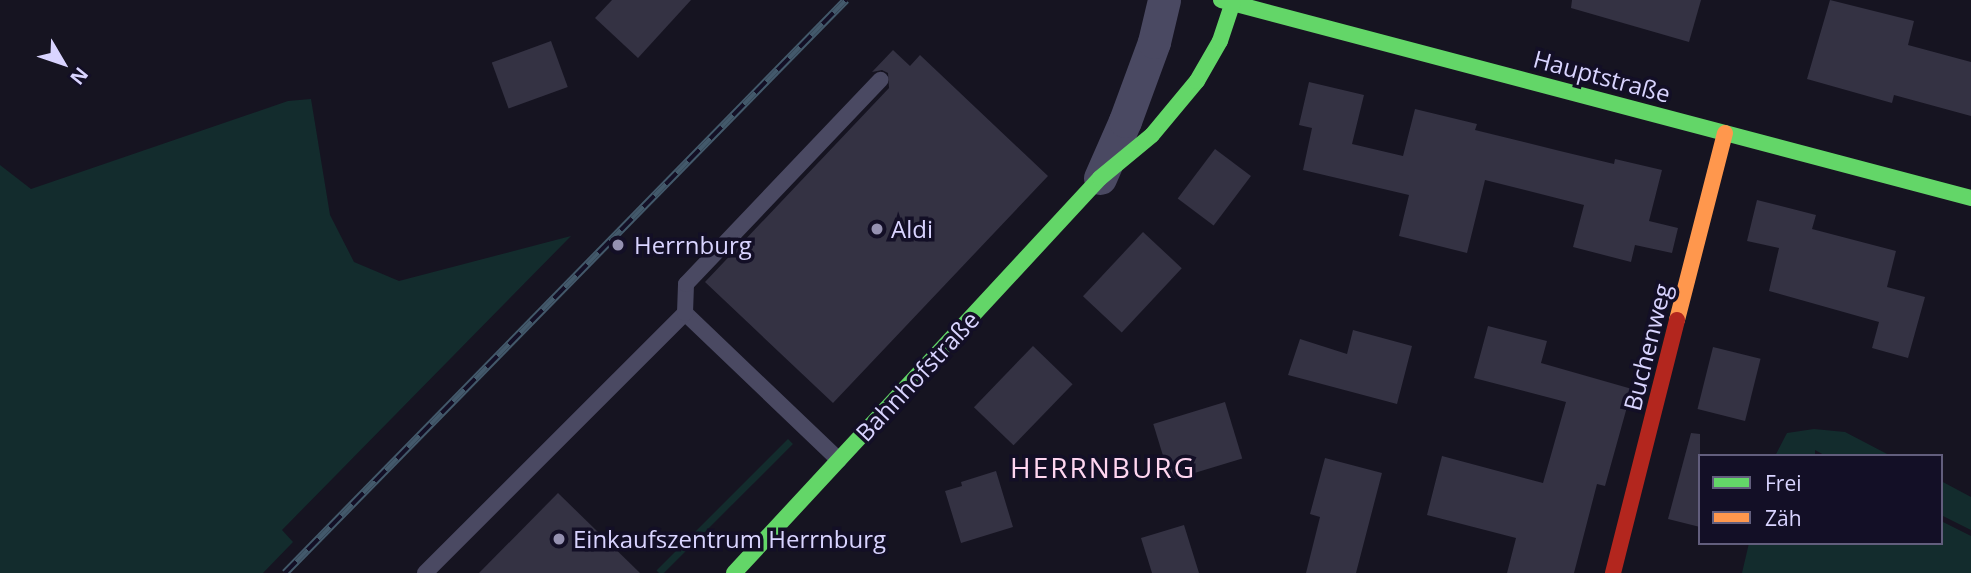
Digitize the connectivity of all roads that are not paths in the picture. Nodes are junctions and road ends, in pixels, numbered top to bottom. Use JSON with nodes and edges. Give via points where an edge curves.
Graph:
{"nodes":[{"id":1,"x":1164,"y":0,"type":"edge"},
{"id":2,"x":1227,"y":1,"type":"edge"},
{"id":3,"x":880,"y":80,"type":"dead end"},
{"id":4,"x":1725,"y":133,"type":"junction"},
{"id":5,"x":1100,"y":178,"type":"junction"},
{"id":6,"x":1971,"y":198,"type":"edge"},
{"id":7,"x":685,"y":313,"type":"junction"},
{"id":8,"x":839,"y":460,"type":"junction"},
{"id":9,"x":425,"y":573,"type":"edge"},
{"id":10,"x":734,"y":573,"type":"edge"},
{"id":11,"x":1613,"y":573,"type":"edge"}],
"edges":[{"from":1,"to":5,"type":"street","name":"Bahnhofstraße","via":[[1154,42]]},
{"from":2,"to":4,"type":"street","name":"Hauptstraße"},
{"from":2,"to":5,"type":"street","name":"Bahnhofstraße","via":[[1220,40],[1197,81],[1152,135]]},
{"from":3,"to":7,"type":"lane","via":[[686,284]]},
{"from":4,"to":6,"type":"street","name":"Hauptstraße"},
{"from":4,"to":11,"type":"street","name":"Buchenweg"},
{"from":5,"to":8,"type":"street","name":"Bahnhofstraße"},
{"from":7,"to":8,"type":"lane"},
{"from":7,"to":9,"type":"lane"},
{"from":8,"to":10,"type":"street","name":"Bahnhofstraße"}]}
